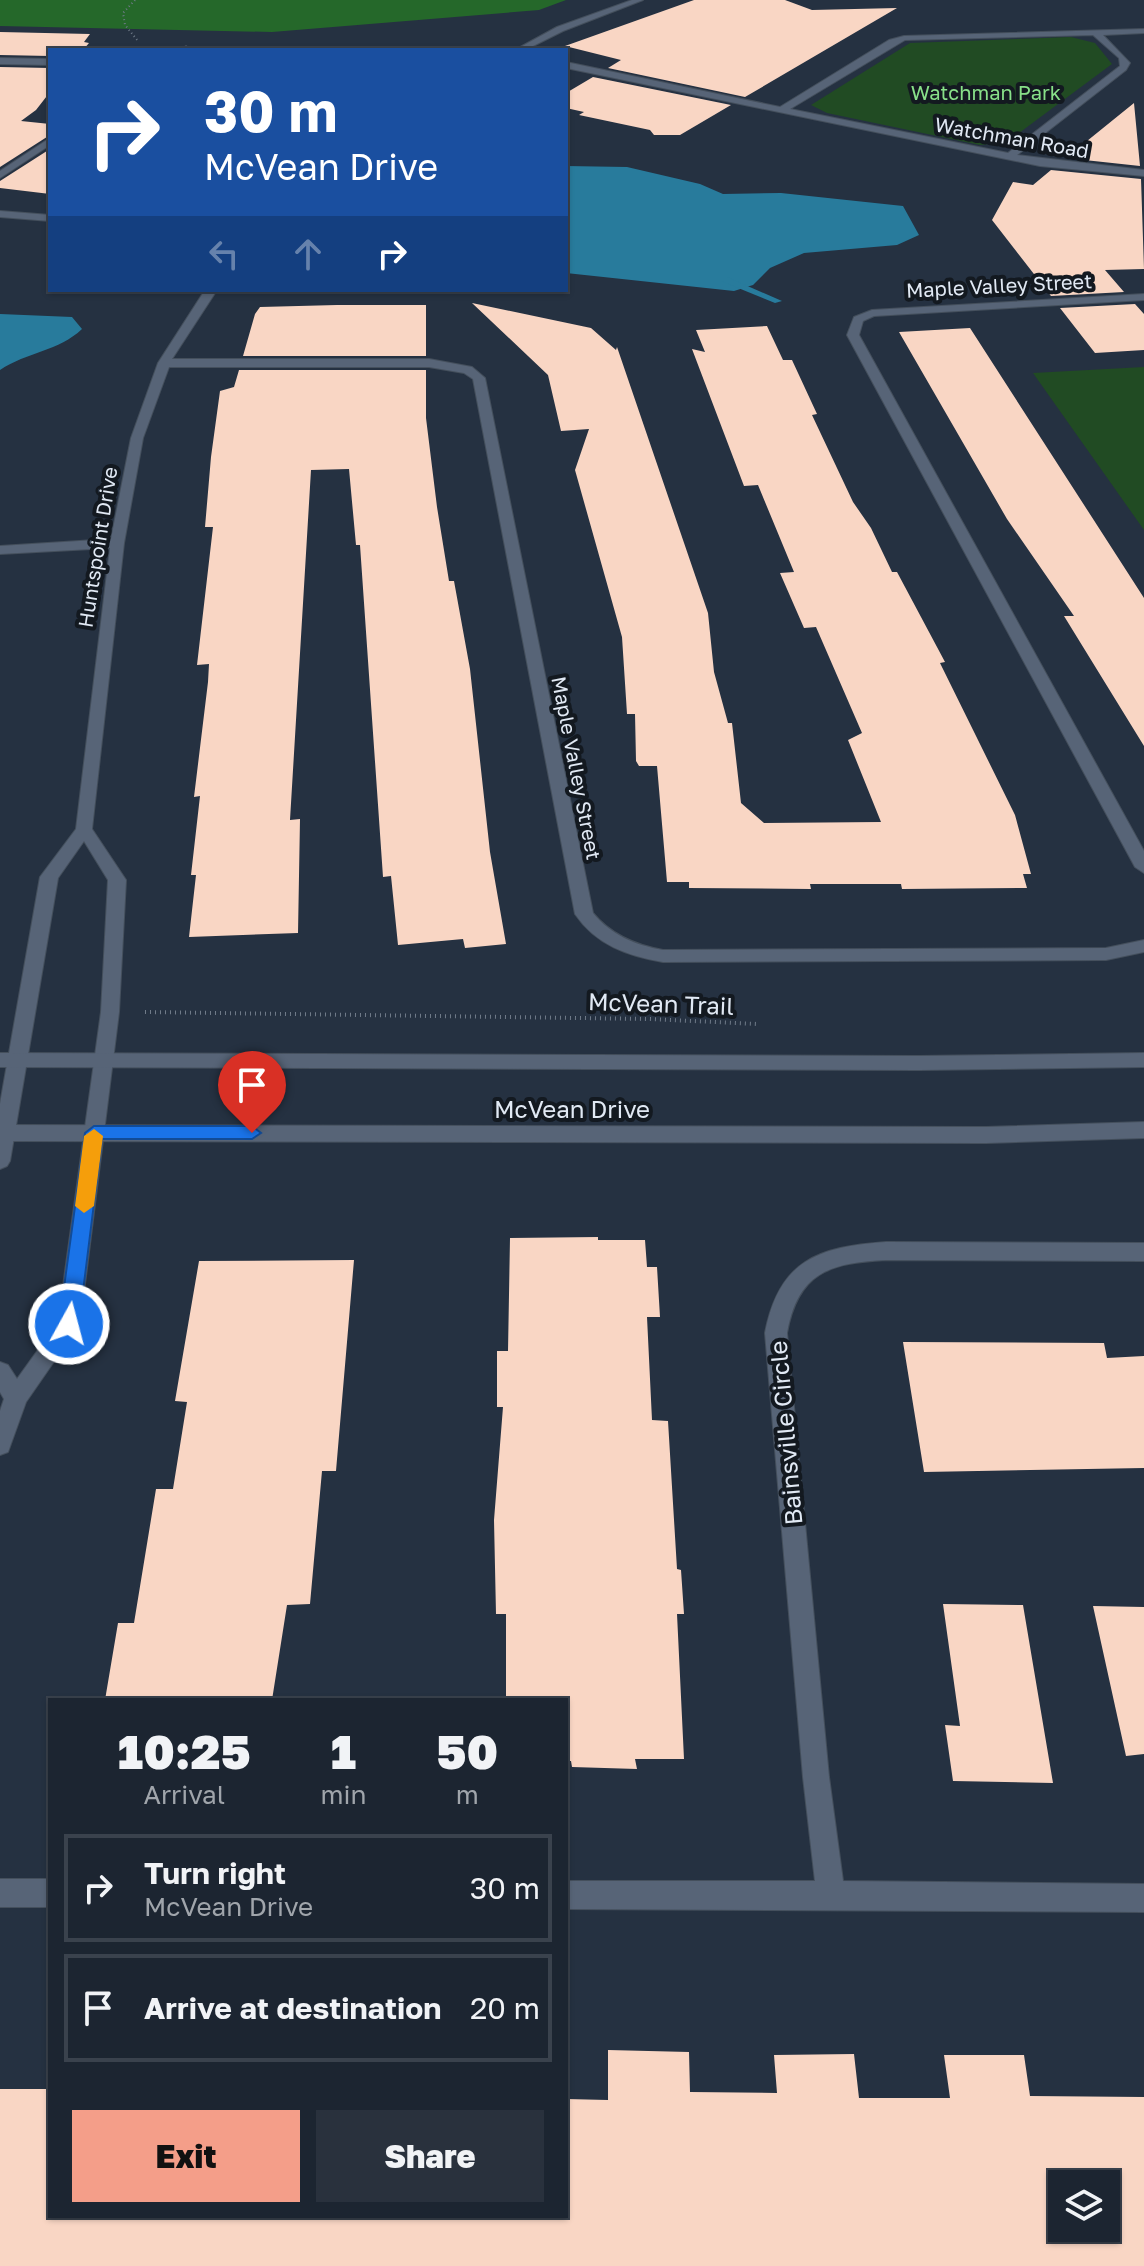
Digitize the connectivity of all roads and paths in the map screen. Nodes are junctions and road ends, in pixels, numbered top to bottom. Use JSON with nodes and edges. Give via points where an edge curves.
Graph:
{"nodes":[{"id":1,"x":135,"y":0,"type":"edge"},
{"id":2,"x":639,"y":0,"type":"edge"},
{"id":3,"x":1144,"y":31,"type":"edge"},
{"id":4,"x":1095,"y":32,"type":"junction"},
{"id":5,"x":138,"y":41,"type":"dead end"},
{"id":6,"x":523,"y":48,"type":"edge"},
{"id":7,"x":0,"y":61,"type":"edge"},
{"id":8,"x":48,"y":62,"type":"edge"},
{"id":9,"x":568,"y":65,"type":"edge"},
{"id":10,"x":781,"y":110,"type":"junction"},
{"id":11,"x":48,"y":142,"type":"edge"},
{"id":12,"x":1009,"y":157,"type":"junction"},
{"id":13,"x":1144,"y":173,"type":"edge"},
{"id":14,"x":0,"y":175,"type":"edge"},
{"id":15,"x":0,"y":214,"type":"edge"},
{"id":16,"x":48,"y":218,"type":"edge"},
{"id":17,"x":210,"y":292,"type":"edge"},
{"id":18,"x":1144,"y":297,"type":"edge"},
{"id":19,"x":164,"y":363,"type":"junction"},
{"id":20,"x":117,"y":543,"type":"junction"},
{"id":21,"x":0,"y":550,"type":"edge"},
{"id":22,"x":84,"y":829,"type":"junction"},
{"id":23,"x":1144,"y":867,"type":"edge"},
{"id":24,"x":1144,"y":946,"type":"edge"},
{"id":25,"x":177,"y":1012,"type":"dead end"},
{"id":26,"x":771,"y":1024,"type":"dead end"},
{"id":27,"x":9,"y":1060,"type":"edge"},
{"id":28,"x":103,"y":1060,"type":"junction"},
{"id":29,"x":1144,"y":1060,"type":"edge"},
{"id":30,"x":1144,"y":1130,"type":"edge"},
{"id":31,"x":2,"y":1133,"type":"edge"},
{"id":32,"x":94,"y":1133,"type":"junction"},
{"id":33,"x":0,"y":1161,"type":"edge"},
{"id":34,"x":1144,"y":1252,"type":"edge"},
{"id":35,"x":0,"y":1372,"type":"edge"},
{"id":36,"x":16,"y":1398,"type":"junction"},
{"id":37,"x":0,"y":1445,"type":"edge"},
{"id":38,"x":0,"y":1893,"type":"edge"},
{"id":39,"x":48,"y":1893,"type":"edge"},
{"id":40,"x":568,"y":1895,"type":"edge"},
{"id":41,"x":831,"y":1895,"type":"junction"},
{"id":42,"x":1144,"y":1898,"type":"edge"}],
"edges":[{"from":1,"to":5,"type":"path","via":[[123,13]]},
{"from":2,"to":6,"type":"street"},
{"from":3,"to":4,"type":"street"},
{"from":4,"to":10,"type":"street","via":[[904,38]]},
{"from":4,"to":12,"type":"street","via":[[1123,57],[1123,68]]},
{"from":7,"to":8,"type":"street"},
{"from":9,"to":10,"type":"street","name":"Watchman Road"},
{"from":10,"to":12,"type":"street","name":"Watchman Road"},
{"from":11,"to":14,"type":"street"},
{"from":12,"to":13,"type":"street","name":"Watchman Road"},
{"from":15,"to":16,"type":"street"},
{"from":17,"to":19,"type":"street","name":"Huntspoint Drive"},
{"from":18,"to":23,"type":"street","name":"Maple Valley Street","via":[[872,313],[858,319],[853,335]]},
{"from":19,"to":20,"type":"street","name":"Huntspoint Drive","via":[[137,438]]},
{"from":19,"to":24,"type":"street","name":"Maple Valley Street","via":[[429,363],[479,378],[584,914],[597,931],[618,944],[663,956],[1106,954]]},
{"from":20,"to":21,"type":"street"},
{"from":20,"to":22,"type":"street","name":"Huntspoint Drive"},
{"from":22,"to":27,"type":"street","name":"Huntspoint Drive","via":[[49,877]]},
{"from":22,"to":28,"type":"street","via":[[117,880],[112,996]]},
{"from":25,"to":26,"type":"path","name":"McVean Trail"},
{"from":27,"to":28,"type":"street","name":"McVean Drive"},
{"from":27,"to":31,"type":"street","name":"Huntspoint Drive"},
{"from":28,"to":29,"type":"street","name":"McVean Drive"},
{"from":28,"to":32,"type":"street"},
{"from":30,"to":32,"type":"street","name":"McVean Drive","via":[[986,1135]]},
{"from":31,"to":32,"type":"street","name":"McVean Drive"},
{"from":31,"to":33,"type":"street","name":"Huntspoint Drive"},
{"from":32,"to":36,"type":"street","via":[[69,1324]]},
{"from":34,"to":41,"type":"street","name":"Bainsville Circle","via":[[841,1254],[813,1268],[792,1287],[781,1307],[776,1333],[778,1387]]},
{"from":35,"to":36,"type":"street"},
{"from":36,"to":37,"type":"street"},
{"from":38,"to":39,"type":"street"},
{"from":40,"to":41,"type":"street"},
{"from":41,"to":42,"type":"street"}]}
